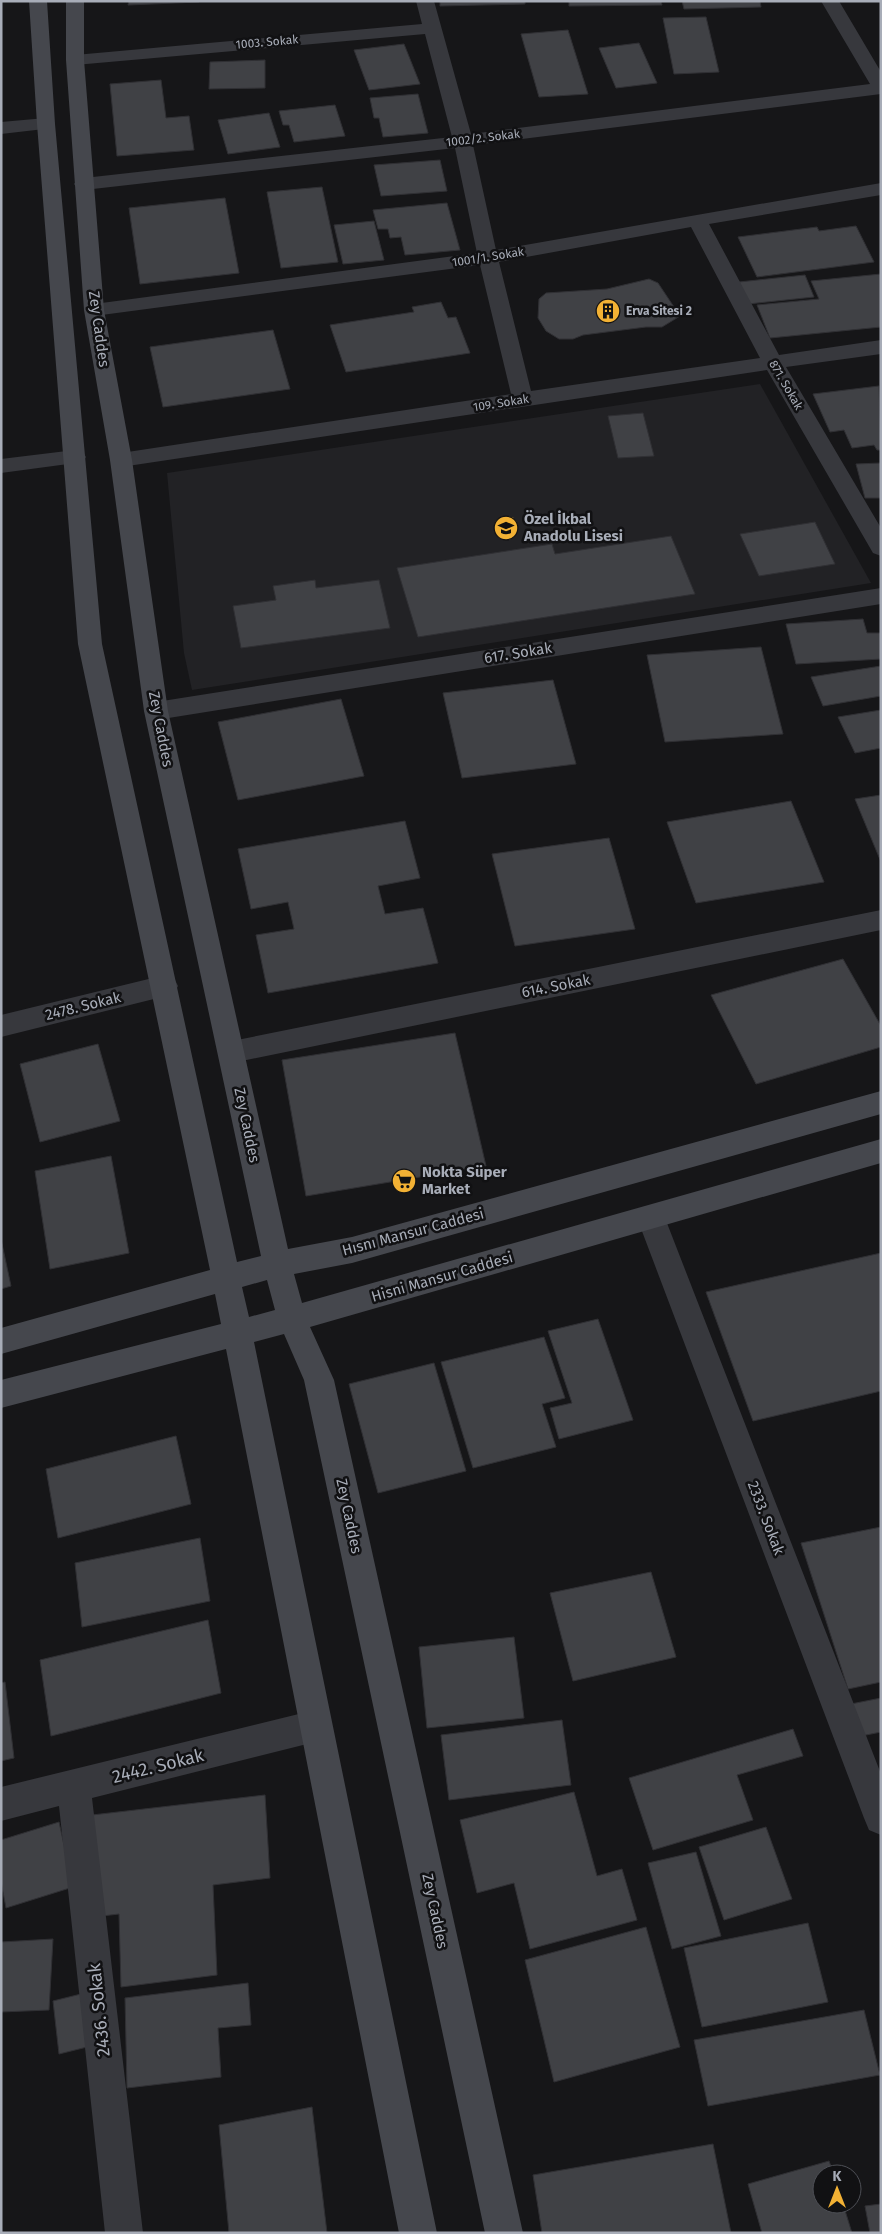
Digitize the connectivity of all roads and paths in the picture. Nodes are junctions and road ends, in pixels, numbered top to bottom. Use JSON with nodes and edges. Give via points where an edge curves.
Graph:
{"nodes":[{"id":1,"x":38,"y":1,"type":"edge"},
{"id":2,"x":75,"y":1,"type":"edge"},
{"id":3,"x":424,"y":1,"type":"edge"},
{"id":4,"x":830,"y":1,"type":"edge"},
{"id":5,"x":432,"y":28,"type":"junction"},
{"id":6,"x":74,"y":60,"type":"junction"},
{"id":7,"x":881,"y":88,"type":"edge"},
{"id":8,"x":46,"y":124,"type":"junction"},
{"id":9,"x":1,"y":128,"type":"edge"},
{"id":10,"x":463,"y":141,"type":"junction"},
{"id":11,"x":84,"y":184,"type":"junction"},
{"id":12,"x":881,"y":189,"type":"edge"},
{"id":13,"x":696,"y":220,"type":"junction"},
{"id":14,"x":488,"y":258,"type":"junction"},
{"id":15,"x":94,"y":310,"type":"junction"},
{"id":16,"x":881,"y":347,"type":"edge"},
{"id":17,"x":773,"y":362,"type":"junction"},
{"id":18,"x":522,"y":399,"type":"junction"},
{"id":19,"x":75,"y":457,"type":"junction"},
{"id":20,"x":121,"y":460,"type":"junction"},
{"id":21,"x":1,"y":466,"type":"edge"},
{"id":22,"x":881,"y":548,"type":"edge"},
{"id":23,"x":881,"y":596,"type":"edge"},
{"id":24,"x":156,"y":711,"type":"junction"},
{"id":25,"x":881,"y":920,"type":"edge"},
{"id":26,"x":165,"y":986,"type":"junction"},
{"id":27,"x":1,"y":1026,"type":"edge"},
{"id":28,"x":232,"y":1052,"type":"junction"},
{"id":29,"x":881,"y":1102,"type":"edge"},
{"id":30,"x":881,"y":1150,"type":"edge"},
{"id":31,"x":650,"y":1218,"type":"junction"},
{"id":32,"x":277,"y":1264,"type":"junction"},
{"id":33,"x":226,"y":1280,"type":"junction"},
{"id":34,"x":292,"y":1319,"type":"junction"},
{"id":35,"x":237,"y":1334,"type":"junction"},
{"id":36,"x":1,"y":1341,"type":"edge"},
{"id":37,"x":1,"y":1394,"type":"edge"},
{"id":38,"x":315,"y":1726,"type":"junction"},
{"id":39,"x":74,"y":1787,"type":"junction"},
{"id":40,"x":1,"y":1804,"type":"edge"},
{"id":41,"x":881,"y":1818,"type":"edge"},
{"id":42,"x":124,"y":2233,"type":"edge"},
{"id":43,"x":418,"y":2233,"type":"edge"},
{"id":44,"x":504,"y":2233,"type":"edge"}],
"edges":[{"from":1,"to":8,"type":"main road"},
{"from":2,"to":6,"type":"main road","name":"Zey Caddes"},
{"from":3,"to":5,"type":"street"},
{"from":4,"to":7,"type":"street"},
{"from":5,"to":6,"type":"street","name":"1003. Sokak"},
{"from":5,"to":10,"type":"street"},
{"from":6,"to":11,"type":"main road","name":"Zey Caddes"},
{"from":7,"to":10,"type":"street","name":"1002/2. Sokak"},
{"from":8,"to":9,"type":"street"},
{"from":8,"to":19,"type":"main road"},
{"from":10,"to":11,"type":"street","name":"1002/2. Sokak"},
{"from":10,"to":14,"type":"street"},
{"from":11,"to":15,"type":"main road","name":"Zey Caddes"},
{"from":12,"to":13,"type":"street","name":"1001/1. Sokak"},
{"from":13,"to":14,"type":"street","name":"1001/1. Sokak"},
{"from":13,"to":17,"type":"street","name":"871. Sokak"},
{"from":14,"to":15,"type":"street","name":"1001/1. Sokak"},
{"from":14,"to":18,"type":"street"},
{"from":15,"to":20,"type":"main road","name":"Zey Caddes"},
{"from":16,"to":17,"type":"street","name":"109. Sokak"},
{"from":17,"to":18,"type":"street","name":"109. Sokak"},
{"from":17,"to":22,"type":"street","name":"871. Sokak"},
{"from":18,"to":20,"type":"street","name":"109. Sokak"},
{"from":19,"to":21,"type":"street"},
{"from":19,"to":26,"type":"main road","via":[[90,644]]},
{"from":20,"to":24,"type":"main road","name":"Zey Caddes"},
{"from":23,"to":24,"type":"street","name":"617. Sokak"},
{"from":24,"to":28,"type":"main road","name":"Zey Caddes"},
{"from":25,"to":28,"type":"street","name":"614. Sokak"},
{"from":26,"to":27,"type":"street","name":"2478. Sokak"},
{"from":26,"to":33,"type":"main road"},
{"from":28,"to":32,"type":"main road","name":"Zey Caddes"},
{"from":29,"to":32,"type":"main road","name":"Hısnı Mansur Caddesi","via":[[352,1250]]},
{"from":30,"to":31,"type":"main road","name":"Hisni Mansur Caddesi"},
{"from":31,"to":34,"type":"main road","name":"Hisni Mansur Caddesi"},
{"from":31,"to":41,"type":"street","name":"2333. Sokak"},
{"from":32,"to":33,"type":"main road","name":"Hısnı Mansur Caddesi"},
{"from":32,"to":34,"type":"main road","name":"Zey Caddes"},
{"from":33,"to":35,"type":"main road"},
{"from":33,"to":36,"type":"main road","name":"Hısnı Mansur Caddesi"},
{"from":34,"to":35,"type":"main road","name":"Hisni Mansur Caddesi"},
{"from":34,"to":44,"type":"main road","name":"Zey Caddes","via":[[319,1380]]},
{"from":35,"to":37,"type":"main road","name":"Hisni Mansur Caddesi"},
{"from":35,"to":38,"type":"main road"},
{"from":38,"to":39,"type":"street","name":"2442. Sokak"},
{"from":38,"to":43,"type":"main road"},
{"from":39,"to":40,"type":"street","name":"2442. Sokak"},
{"from":39,"to":42,"type":"street","name":"2436. Sokak"}]}
